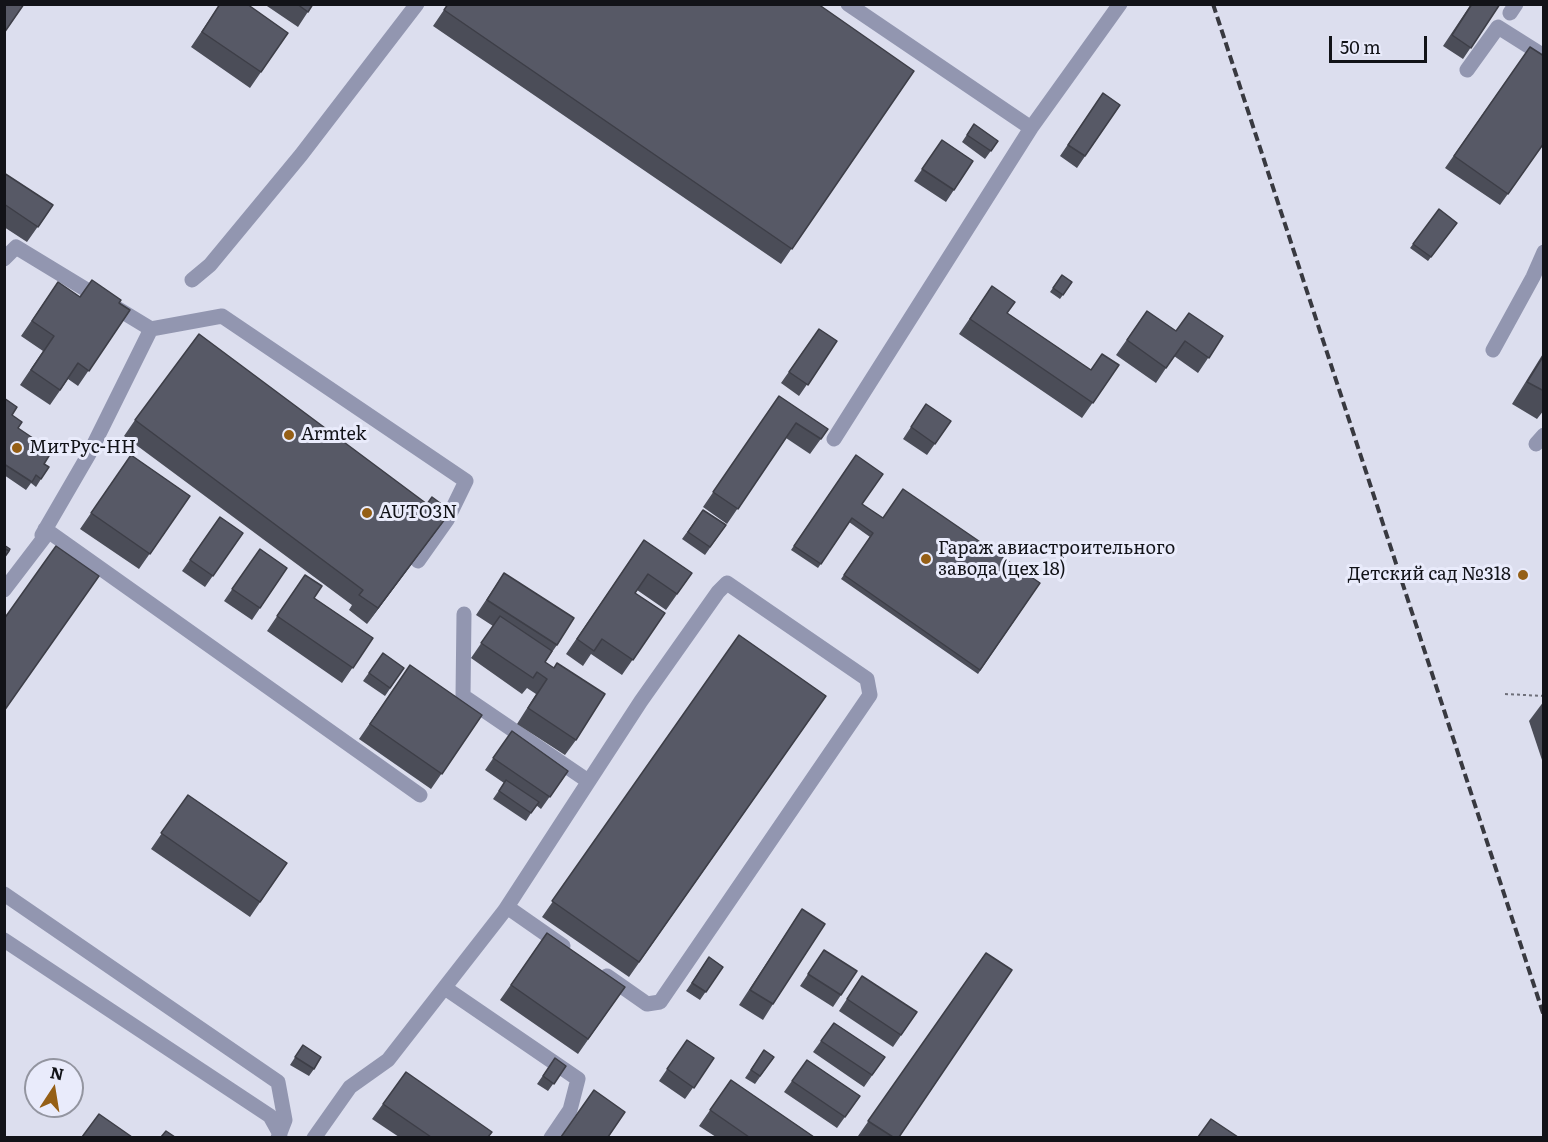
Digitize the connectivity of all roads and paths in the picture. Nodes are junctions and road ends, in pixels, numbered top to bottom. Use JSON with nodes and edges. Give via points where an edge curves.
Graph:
{"nodes":[{"id":1,"x":417,"y":4,"type":"edge"},
{"id":2,"x":848,"y":4,"type":"edge"},
{"id":3,"x":1120,"y":4,"type":"edge"},
{"id":4,"x":1544,"y":56,"type":"edge"},
{"id":5,"x":1467,"y":70,"type":"dead end"},
{"id":6,"x":1031,"y":128,"type":"junction"},
{"id":7,"x":1544,"y":252,"type":"edge"},
{"id":8,"x":4,"y":259,"type":"edge"},
{"id":9,"x":192,"y":280,"type":"dead end"},
{"id":10,"x":1538,"y":280,"type":"edge"},
{"id":11,"x":151,"y":329,"type":"junction"},
{"id":12,"x":1493,"y":350,"type":"dead end"},
{"id":13,"x":834,"y":439,"type":"dead end"},
{"id":14,"x":45,"y":530,"type":"junction"},
{"id":15,"x":418,"y":561,"type":"edge"},
{"id":16,"x":4,"y":590,"type":"edge"},
{"id":17,"x":464,"y":614,"type":"dead end"},
{"id":18,"x":1505,"y":694,"type":"dead end"},
{"id":19,"x":1544,"y":696,"type":"edge"},
{"id":20,"x":588,"y":781,"type":"junction"},
{"id":21,"x":420,"y":795,"type":"dead end"},
{"id":22,"x":4,"y":894,"type":"edge"},
{"id":23,"x":505,"y":910,"type":"junction"},
{"id":24,"x":4,"y":940,"type":"edge"},
{"id":25,"x":579,"y":957,"type":"edge"},
{"id":26,"x":598,"y":970,"type":"edge"},
{"id":27,"x":445,"y":988,"type":"junction"},
{"id":28,"x":279,"y":1136,"type":"edge"},
{"id":29,"x":314,"y":1137,"type":"edge"},
{"id":30,"x":551,"y":1137,"type":"edge"}],
"edges":[{"from":1,"to":9,"type":"lane","via":[[301,155],[210,265]]},
{"from":2,"to":6,"type":"lane"},
{"from":3,"to":6,"type":"lane"},
{"from":4,"to":5,"type":"lane","via":[[1498,27]]},
{"from":6,"to":13,"type":"lane"},
{"from":7,"to":10,"type":"lane"},
{"from":8,"to":11,"type":"lane","via":[[16,247]]},
{"from":10,"to":12,"type":"lane"},
{"from":11,"to":14,"type":"lane","via":[[89,454]]},
{"from":11,"to":15,"type":"lane","via":[[222,316],[466,481],[447,520]]},
{"from":14,"to":16,"type":"lane","via":[[43,539]]},
{"from":14,"to":21,"type":"lane"},
{"from":17,"to":20,"type":"lane","via":[[463,696]]},
{"from":18,"to":19,"type":"path"},
{"from":20,"to":23,"type":"lane"},
{"from":20,"to":26,"type":"lane","via":[[667,663],[727,583],[867,679],[870,695],[660,1002],[647,1004]]},
{"from":22,"to":28,"type":"lane","via":[[278,1082],[285,1120]]},
{"from":23,"to":25,"type":"lane","via":[[510,909]]},
{"from":23,"to":27,"type":"lane"},
{"from":24,"to":28,"type":"lane","via":[[270,1116]]},
{"from":27,"to":29,"type":"lane","via":[[388,1060],[350,1087]]},
{"from":27,"to":30,"type":"lane","via":[[578,1079],[570,1110]]}]}
